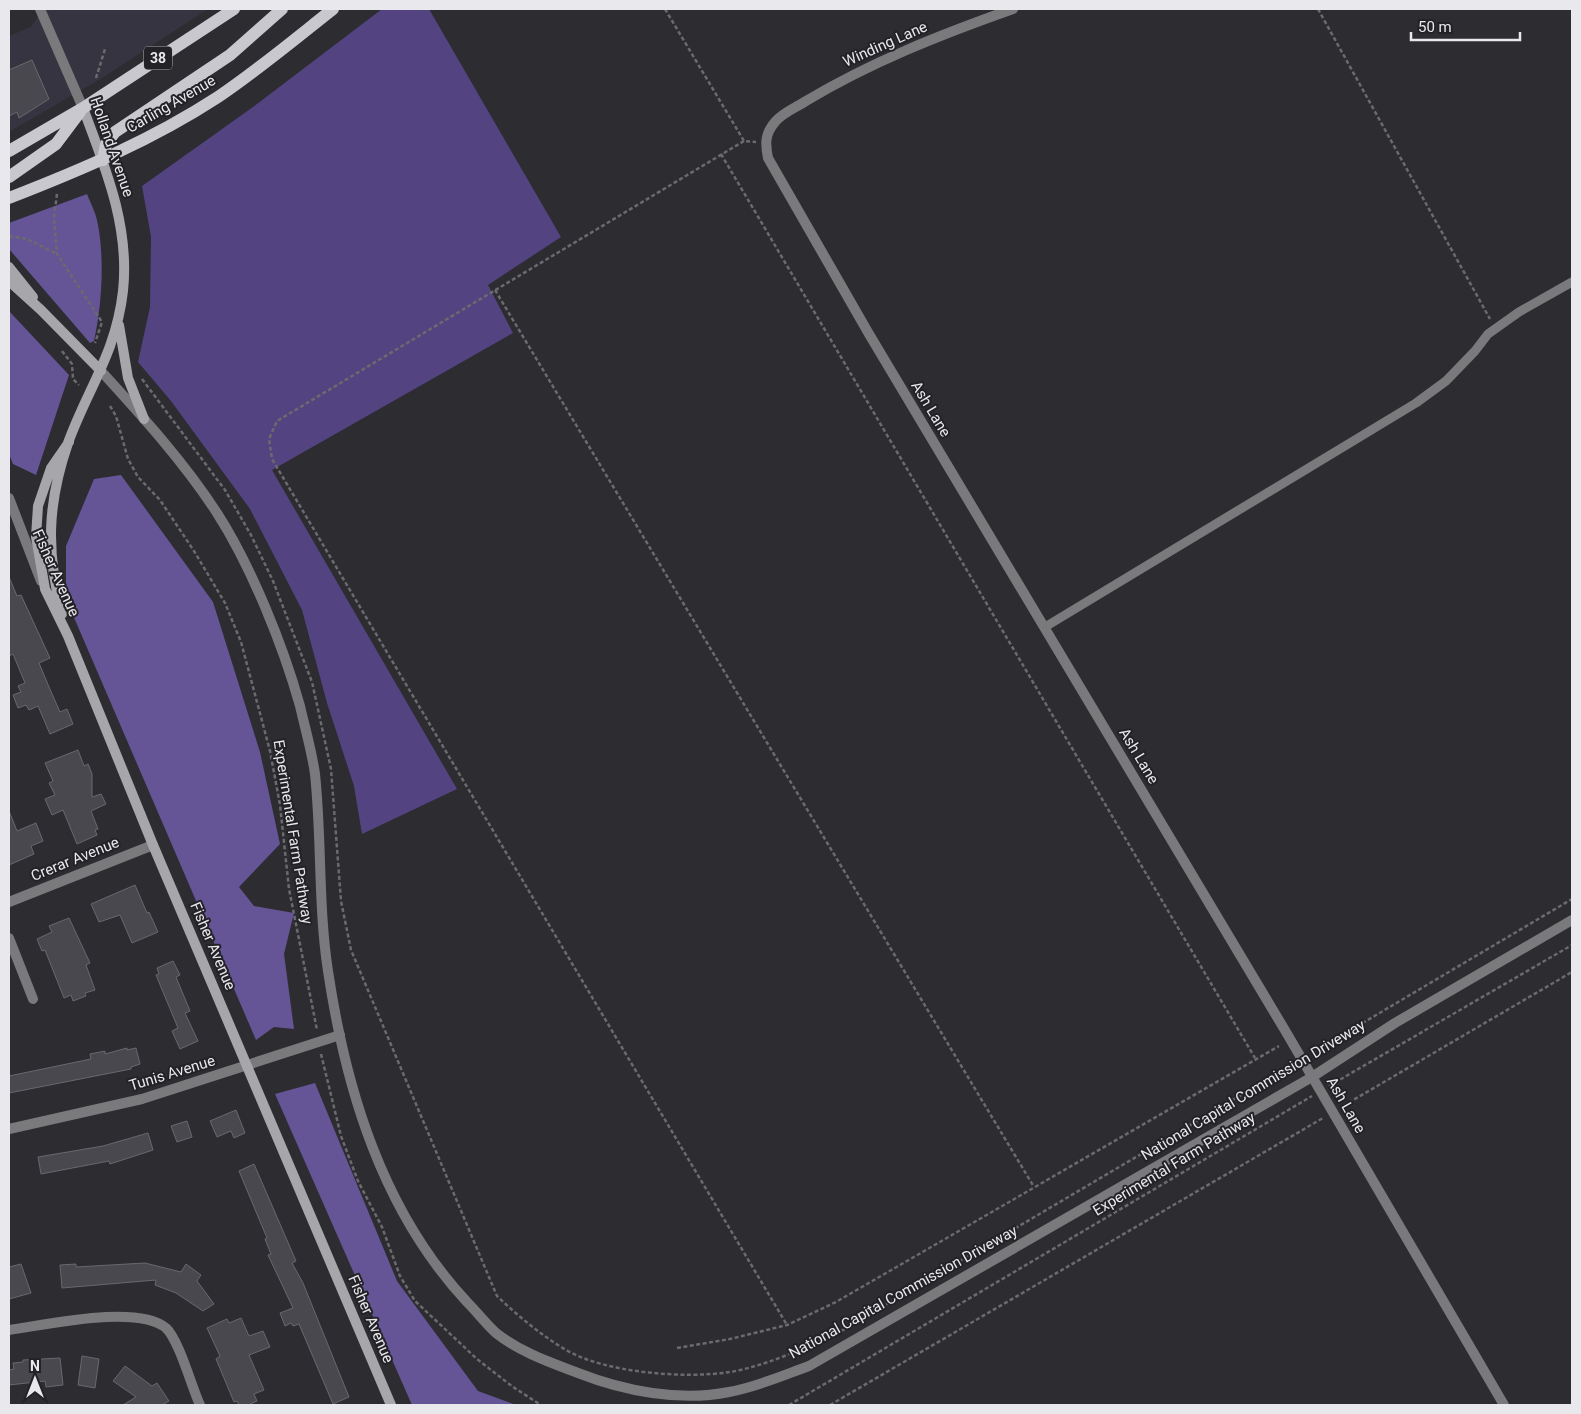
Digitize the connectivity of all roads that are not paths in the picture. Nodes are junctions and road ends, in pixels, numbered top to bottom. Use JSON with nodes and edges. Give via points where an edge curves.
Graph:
{"nodes":[{"id":1,"x":40,"y":9,"type":"edge"},
{"id":2,"x":234,"y":9,"type":"edge"},
{"id":3,"x":282,"y":9,"type":"edge"},
{"id":4,"x":333,"y":9,"type":"edge"},
{"id":5,"x":1013,"y":9,"type":"edge"},
{"id":6,"x":83,"y":108,"type":"junction"},
{"id":7,"x":765,"y":142,"type":"joint"},
{"id":8,"x":9,"y":151,"type":"edge"},
{"id":9,"x":103,"y":160,"type":"junction"},
{"id":10,"x":9,"y":177,"type":"edge"},
{"id":11,"x":9,"y":198,"type":"edge"},
{"id":12,"x":9,"y":267,"type":"edge"},
{"id":13,"x":9,"y":281,"type":"edge"},
{"id":14,"x":1572,"y":282,"type":"edge"},
{"id":15,"x":41,"y":310,"type":"junction"},
{"id":16,"x":118,"y":321,"type":"junction"},
{"id":17,"x":102,"y":371,"type":"junction"},
{"id":18,"x":144,"y":419,"type":"junction"},
{"id":19,"x":69,"y":442,"type":"junction"},
{"id":20,"x":9,"y":498,"type":"edge"},
{"id":21,"x":44,"y":589,"type":"junction"},
{"id":22,"x":1045,"y":627,"type":"junction"},
{"id":23,"x":68,"y":636,"type":"junction"},
{"id":24,"x":153,"y":845,"type":"junction"},
{"id":25,"x":9,"y":902,"type":"edge"},
{"id":26,"x":1572,"y":920,"type":"edge"},
{"id":27,"x":9,"y":938,"type":"edge"},
{"id":28,"x":33,"y":999,"type":"dead end"},
{"id":29,"x":340,"y":1035,"type":"junction"},
{"id":30,"x":247,"y":1066,"type":"junction"},
{"id":31,"x":1312,"y":1076,"type":"junction"},
{"id":32,"x":9,"y":1129,"type":"edge"},
{"id":33,"x":9,"y":1330,"type":"edge"},
{"id":34,"x":200,"y":1405,"type":"edge"},
{"id":35,"x":391,"y":1405,"type":"edge"},
{"id":36,"x":1504,"y":1405,"type":"edge"}],
"edges":[{"from":1,"to":6,"type":"street","name":"Holland Avenue"},
{"from":2,"to":6,"type":"main road","number":"38"},
{"from":3,"to":9,"type":"main road","via":[[230,55],[115,132],[106,144]]},
{"from":4,"to":9,"type":"main road","name":"Carling Avenue","via":[[217,97]]},
{"from":5,"to":7,"type":"street","name":"Winding Lane","via":[[954,30],[836,83],[776,120]]},
{"from":6,"to":8,"type":"main road","number":"38"},
{"from":6,"to":9,"type":"main road","name":"Holland Avenue"},
{"from":6,"to":10,"type":"main road","via":[[56,144]]},
{"from":7,"to":22,"type":"street","name":"Ash Lane","via":[[768,158],[782,185]]},
{"from":9,"to":11,"type":"main road","name":"Carling Avenue"},
{"from":9,"to":16,"type":"main road","name":"Holland Avenue","via":[[121,231],[123,289]]},
{"from":12,"to":15,"type":"main road"},
{"from":13,"to":15,"type":"main road"},
{"from":14,"to":22,"type":"lane","via":[[1488,334],[1446,381],[1416,404]]},
{"from":15,"to":17,"type":"main road"},
{"from":16,"to":17,"type":"main road","name":"Holland Avenue"},
{"from":16,"to":18,"type":"main road","via":[[128,378]]},
{"from":17,"to":18,"type":"street","name":"National Capital Commission Driveway"},
{"from":17,"to":19,"type":"main road","name":"Holland Avenue"},
{"from":18,"to":29,"type":"street","name":"National Capital Commission Driveway","via":[[217,513],[238,549],[279,642],[315,772],[322,916]]},
{"from":19,"to":21,"type":"main road","name":"Holland Avenue","via":[[51,468],[38,506],[36,538]]},
{"from":19,"to":23,"type":"main road","name":"Holland Avenue","via":[[49,539],[53,580]]},
{"from":20,"to":21,"type":"street","name":"Fisher Avenue"},
{"from":21,"to":23,"type":"main road","name":"Fisher Avenue"},
{"from":22,"to":31,"type":"street","name":"Ash Lane"},
{"from":23,"to":24,"type":"main road","name":"Fisher Avenue"},
{"from":24,"to":25,"type":"street","name":"Crerar Avenue"},
{"from":24,"to":30,"type":"main road","name":"Fisher Avenue"},
{"from":26,"to":31,"type":"street","name":"National Capital Commission Driveway","via":[[1395,1023]]},
{"from":27,"to":28,"type":"street"},
{"from":29,"to":30,"type":"street","name":"Tunis Avenue"},
{"from":29,"to":31,"type":"street","name":"National Capital Commission Driveway","via":[[363,1122],[389,1189],[419,1243],[448,1282],[495,1332],[528,1353],[604,1383],[682,1395],[729,1393],[810,1366]]},
{"from":30,"to":32,"type":"street","name":"Tunis Avenue","via":[[142,1099]]},
{"from":30,"to":35,"type":"main road","name":"Fisher Avenue"},
{"from":31,"to":36,"type":"street","name":"Ash Lane"},
{"from":33,"to":34,"type":"street","via":[[125,1315],[146,1319],[167,1329]]}]}
